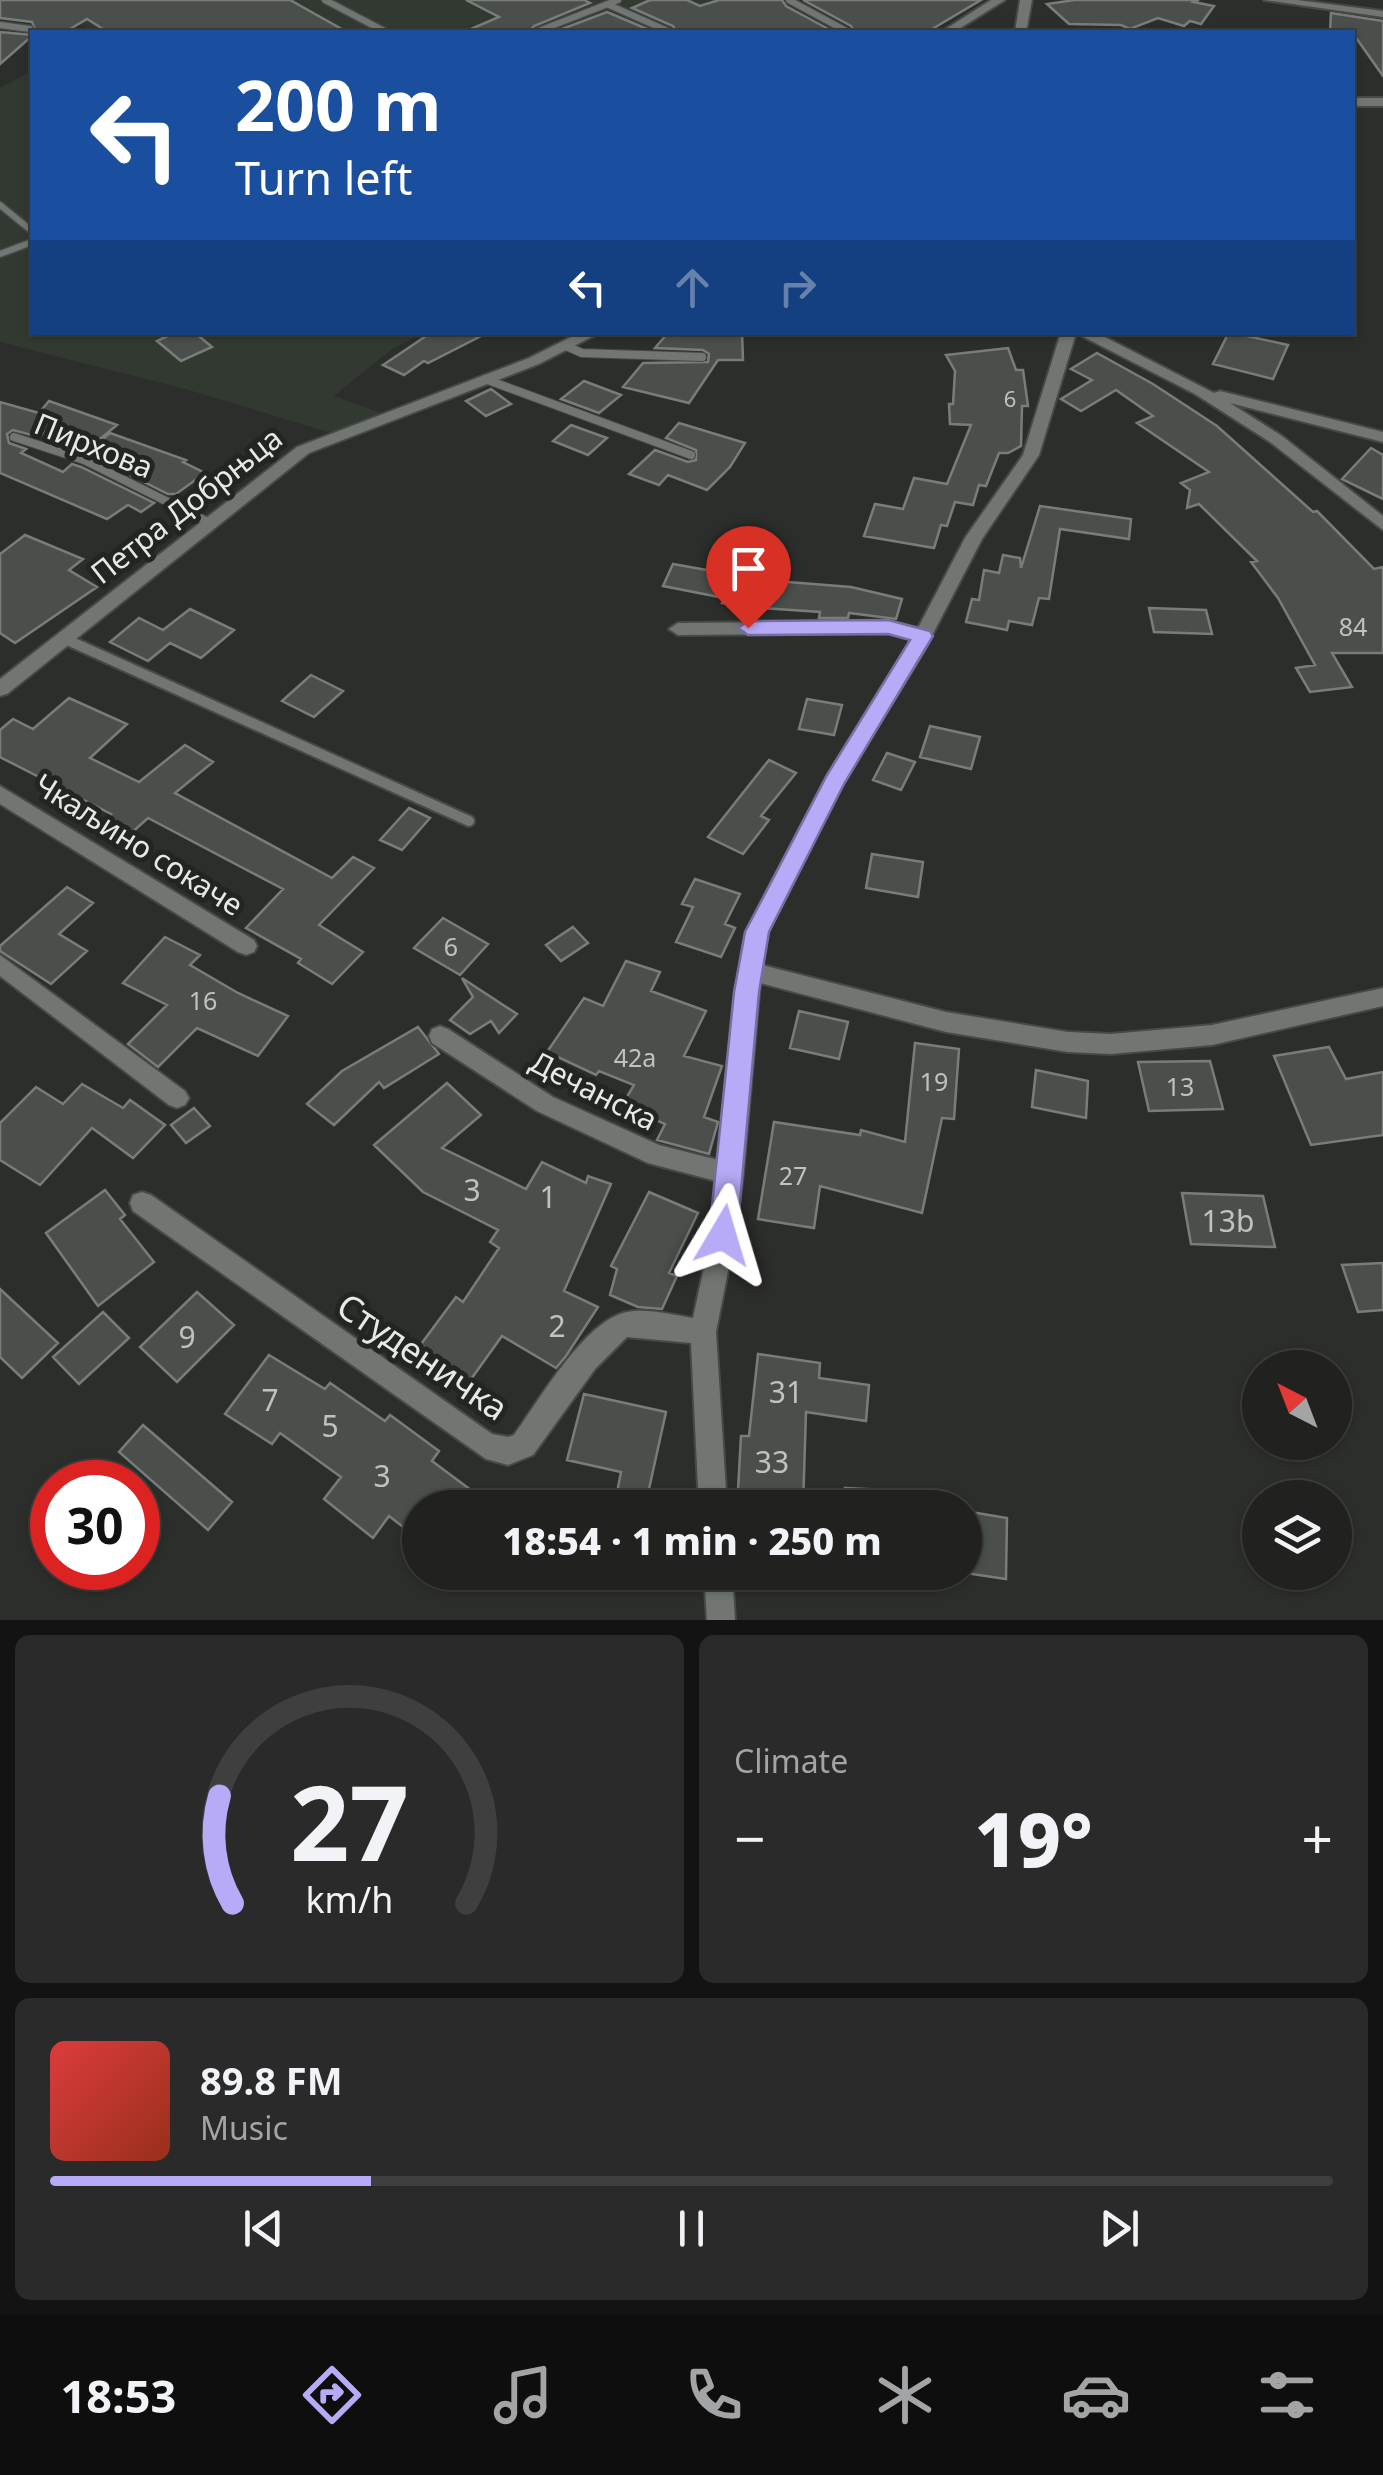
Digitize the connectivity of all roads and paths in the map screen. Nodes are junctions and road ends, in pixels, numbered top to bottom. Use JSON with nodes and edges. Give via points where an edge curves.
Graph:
{"nodes":[{"id":1,"x":325,"y":0,"type":"edge"},
{"id":2,"x":618,"y":0,"type":"edge"},
{"id":3,"x":789,"y":0,"type":"edge"},
{"id":4,"x":998,"y":0,"type":"edge"},
{"id":5,"x":1026,"y":0,"type":"edge"},
{"id":6,"x":1270,"y":0,"type":"edge"},
{"id":7,"x":609,"y":4,"type":"junction"},
{"id":8,"x":1383,"y":14,"type":"edge"},
{"id":9,"x":0,"y":25,"type":"edge"},
{"id":10,"x":30,"y":29,"type":"dead end"},
{"id":11,"x":382,"y":30,"type":"edge"},
{"id":12,"x":541,"y":30,"type":"edge"},
{"id":13,"x":666,"y":30,"type":"edge"},
{"id":14,"x":844,"y":30,"type":"edge"},
{"id":15,"x":951,"y":30,"type":"edge"},
{"id":16,"x":1022,"y":30,"type":"edge"},
{"id":17,"x":1355,"y":102,"type":"edge"},
{"id":18,"x":1383,"y":102,"type":"edge"},
{"id":19,"x":0,"y":205,"type":"edge"},
{"id":20,"x":30,"y":229,"type":"edge"},
{"id":21,"x":30,"y":243,"type":"edge"},
{"id":22,"x":0,"y":254,"type":"edge"},
{"id":23,"x":588,"y":335,"type":"edge"},
{"id":24,"x":1068,"y":335,"type":"edge"},
{"id":25,"x":1089,"y":335,"type":"edge"},
{"id":26,"x":566,"y":346,"type":"junction"},
{"id":27,"x":702,"y":358,"type":"dead end"},
{"id":28,"x":485,"y":379,"type":"junction"},
{"id":29,"x":1200,"y":391,"type":"junction"},
{"id":30,"x":1383,"y":437,"type":"edge"},
{"id":31,"x":14,"y":438,"type":"dead end"},
{"id":32,"x":691,"y":455,"type":"dead end"},
{"id":33,"x":210,"y":523,"type":"junction"},
{"id":34,"x":1383,"y":525,"type":"edge"},
{"id":35,"x":678,"y":628,"type":"dead end"},
{"id":36,"x":923,"y":636,"type":"junction"},
{"id":37,"x":63,"y":638,"type":"junction"},
{"id":38,"x":3,"y":683,"type":"edge"},
{"id":39,"x":0,"y":794,"type":"edge"},
{"id":40,"x":468,"y":821,"type":"dead end"},
{"id":41,"x":246,"y":946,"type":"dead end"},
{"id":42,"x":0,"y":964,"type":"edge"},
{"id":43,"x":749,"y":972,"type":"junction"},
{"id":44,"x":1383,"y":998,"type":"edge"},
{"id":45,"x":440,"y":1036,"type":"dead end"},
{"id":46,"x":177,"y":1098,"type":"dead end"},
{"id":47,"x":730,"y":1174,"type":"junction"},
{"id":48,"x":142,"y":1204,"type":"dead end"},
{"id":49,"x":703,"y":1332,"type":"junction"},
{"id":50,"x":712,"y":1490,"type":"edge"},
{"id":51,"x":720,"y":1590,"type":"edge"},
{"id":52,"x":722,"y":1620,"type":"edge"}],
"edges":[{"from":1,"to":11,"type":"lane"},
{"from":2,"to":7,"type":"lane"},
{"from":3,"to":14,"type":"lane"},
{"from":4,"to":15,"type":"street"},
{"from":5,"to":16,"type":"street"},
{"from":6,"to":8,"type":"street"},
{"from":7,"to":12,"type":"lane"},
{"from":7,"to":13,"type":"lane"},
{"from":9,"to":10,"type":"lane"},
{"from":17,"to":18,"type":"street"},
{"from":19,"to":20,"type":"lane"},
{"from":21,"to":22,"type":"lane"},
{"from":23,"to":26,"type":"street","name":"Петра Добрњца"},
{"from":24,"to":36,"type":"street","via":[[1031,456],[974,538]]},
{"from":25,"to":29,"type":"street"},
{"from":26,"to":27,"type":"lane","via":[[582,353]]},
{"from":26,"to":28,"type":"street","name":"Петра Добрњца"},
{"from":28,"to":32,"type":"lane"},
{"from":28,"to":33,"type":"street","name":"Петра Добрњца","via":[[303,450]]},
{"from":29,"to":30,"type":"street"},
{"from":29,"to":34,"type":"street","via":[[1276,439]]},
{"from":31,"to":33,"type":"lane","name":"Пирхова","via":[[97,466]]},
{"from":33,"to":37,"type":"street","name":"Петра Добрњца"},
{"from":35,"to":36,"type":"street","via":[[888,627]]},
{"from":36,"to":43,"type":"street","via":[[826,798],[757,932]]},
{"from":37,"to":38,"type":"street","name":"Петра Добрњца"},
{"from":37,"to":40,"type":"lane"},
{"from":39,"to":41,"type":"street","name":"Чкаљино сокаче"},
{"from":42,"to":46,"type":"street"},
{"from":43,"to":44,"type":"street","via":[[946,1022],[1110,1044],[1212,1035]]},
{"from":43,"to":47,"type":"street"},
{"from":45,"to":47,"type":"street","name":"Дечанска","via":[[545,1104],[656,1156]]},
{"from":47,"to":49,"type":"street"},
{"from":48,"to":49,"type":"street","name":"Студеничка","via":[[486,1446],[508,1451],[522,1445],[590,1355],[624,1325]]},
{"from":49,"to":50,"type":"street"},
{"from":51,"to":52,"type":"street"}]}
